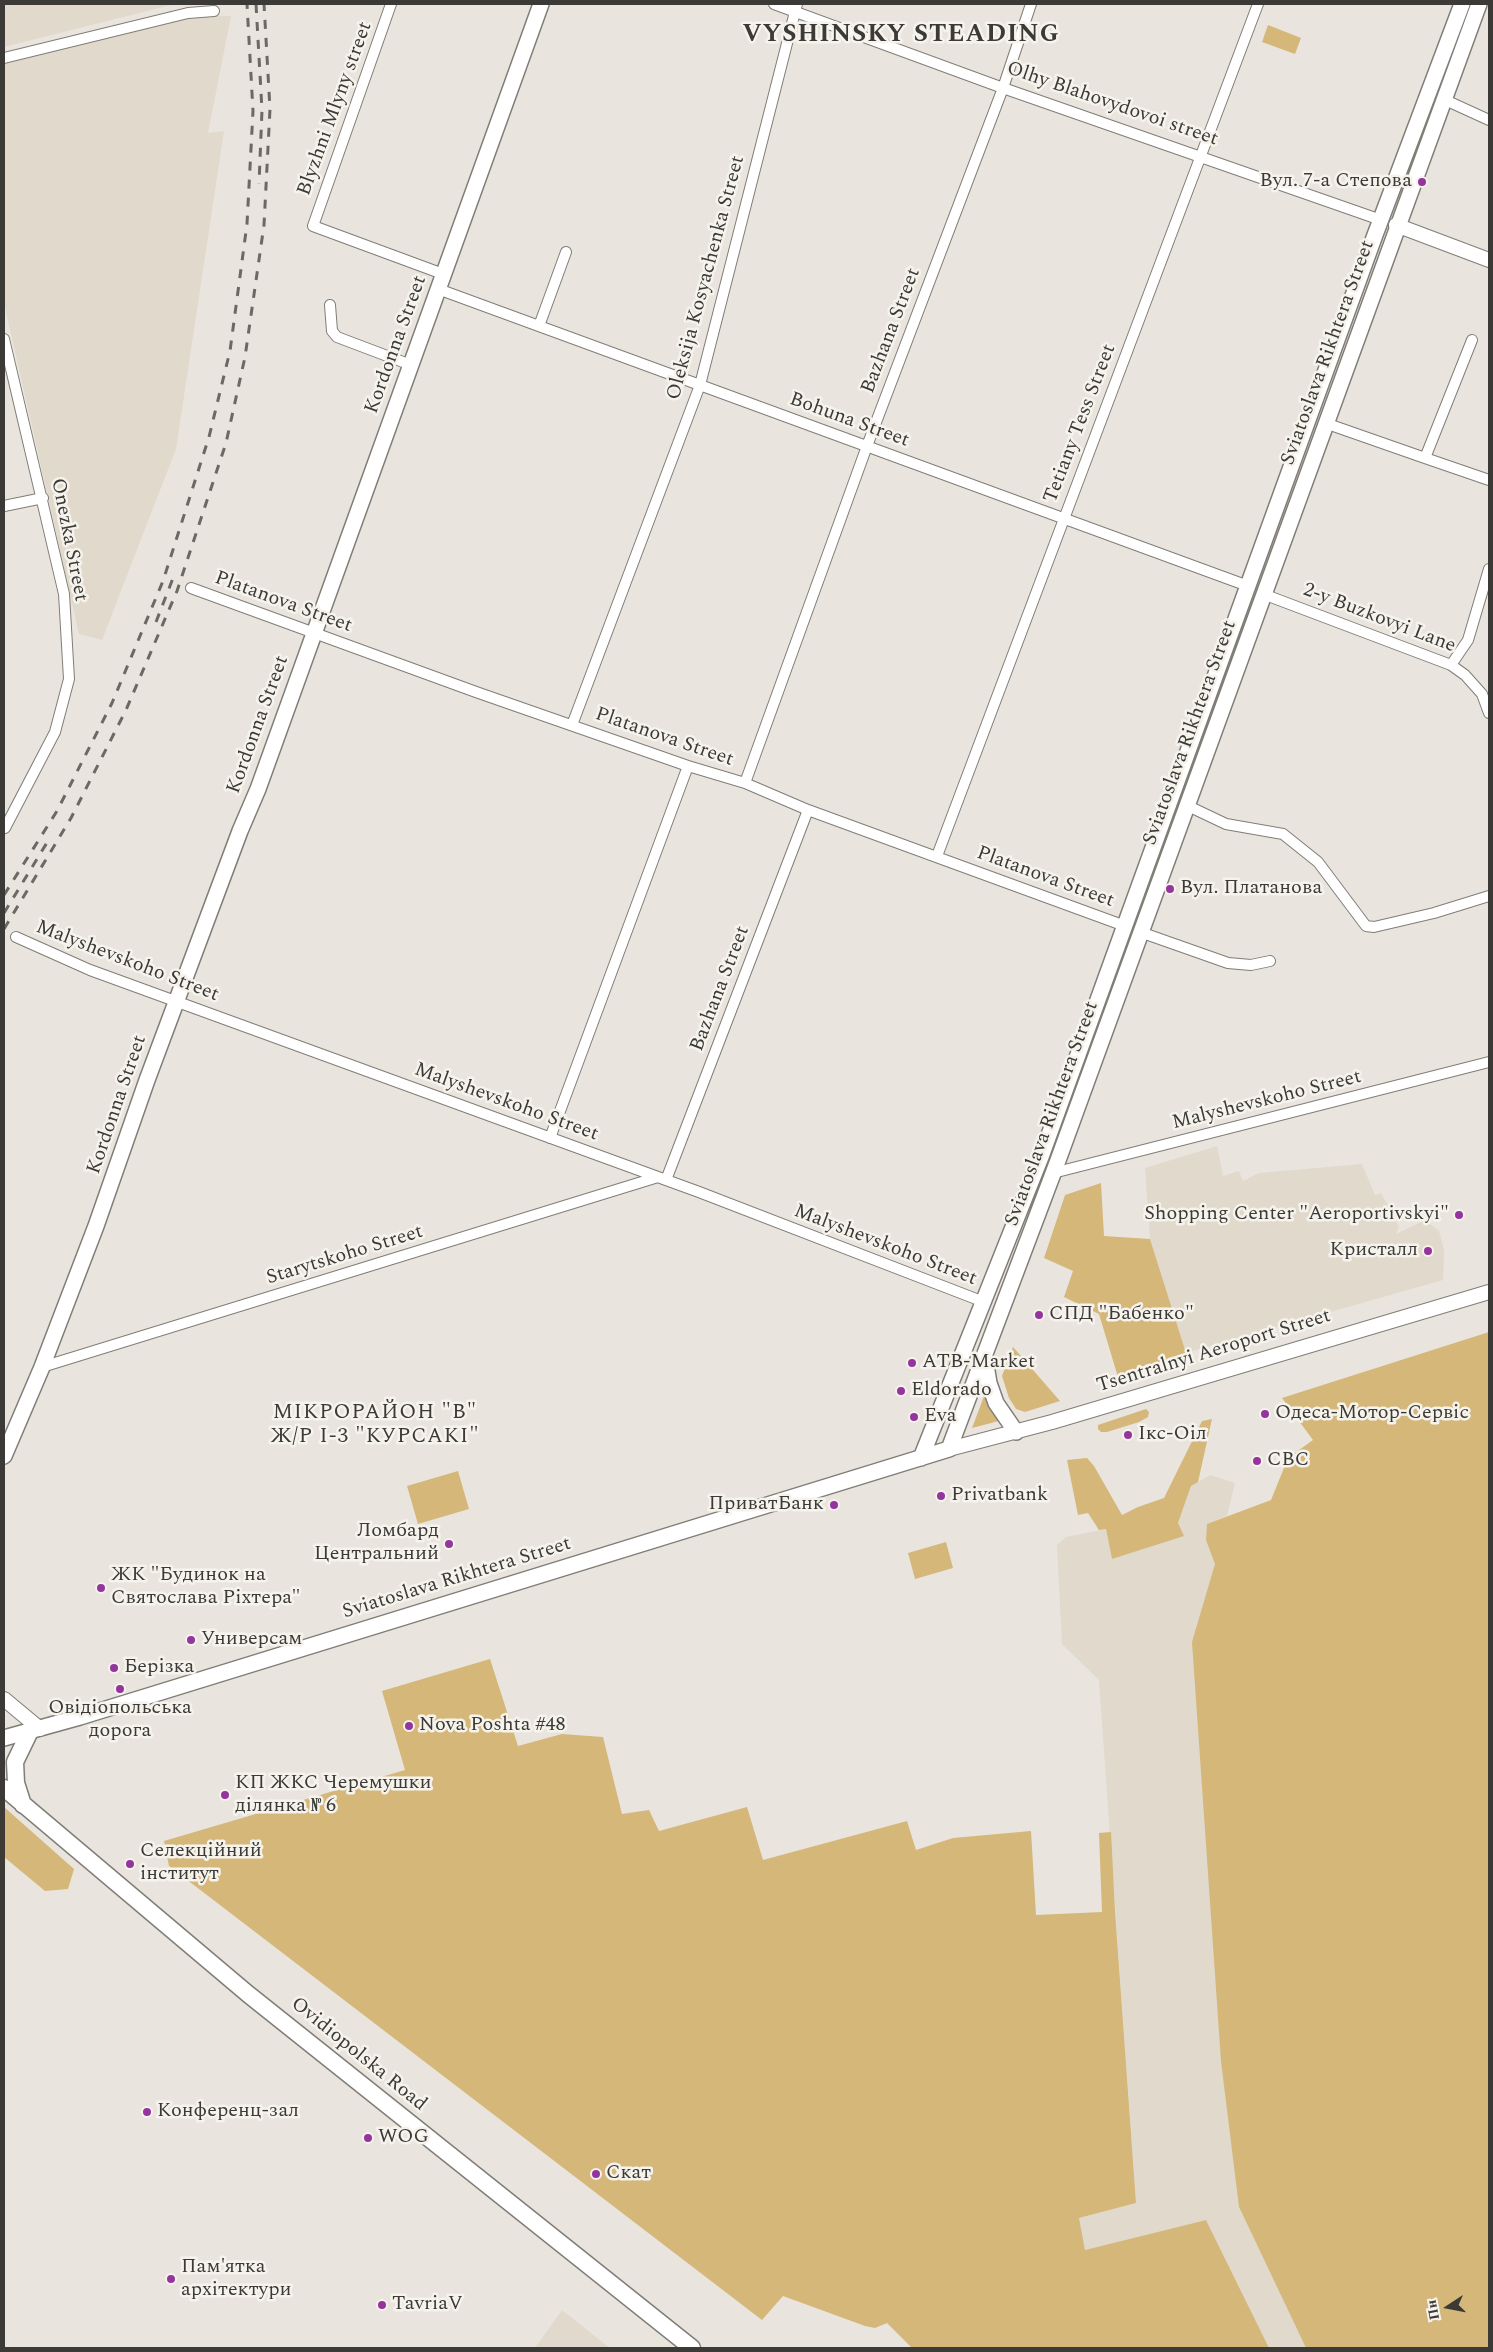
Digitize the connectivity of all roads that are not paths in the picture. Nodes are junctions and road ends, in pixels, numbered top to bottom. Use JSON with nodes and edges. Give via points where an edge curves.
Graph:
{"nodes":[{"id":1,"x":392,"y":4,"type":"edge"},
{"id":2,"x":541,"y":4,"type":"edge"},
{"id":3,"x":774,"y":4,"type":"edge"},
{"id":4,"x":1031,"y":4,"type":"edge"},
{"id":5,"x":1258,"y":4,"type":"edge"},
{"id":6,"x":1462,"y":4,"type":"edge"},
{"id":7,"x":1479,"y":4,"type":"edge"},
{"id":8,"x":795,"y":8,"type":"edge"},
{"id":9,"x":214,"y":11,"type":"dead end"},
{"id":10,"x":4,"y":58,"type":"edge"},
{"id":11,"x":1003,"y":88,"type":"junction"},
{"id":12,"x":1443,"y":99,"type":"junction"},
{"id":13,"x":1489,"y":120,"type":"edge"},
{"id":14,"x":1200,"y":158,"type":"junction"},
{"id":15,"x":1381,"y":220,"type":"junction"},
{"id":16,"x":1396,"y":225,"type":"junction"},
{"id":17,"x":566,"y":252,"type":"dead end"},
{"id":18,"x":1489,"y":260,"type":"edge"},
{"id":19,"x":444,"y":274,"type":"junction"},
{"id":20,"x":438,"y":289,"type":"junction"},
{"id":21,"x":330,"y":305,"type":"dead end"},
{"id":22,"x":539,"y":326,"type":"junction"},
{"id":23,"x":4,"y":339,"type":"edge"},
{"id":24,"x":1472,"y":340,"type":"dead end"},
{"id":25,"x":411,"y":365,"type":"junction"},
{"id":26,"x":700,"y":385,"type":"junction"},
{"id":27,"x":1325,"y":423,"type":"junction"},
{"id":28,"x":867,"y":446,"type":"junction"},
{"id":29,"x":1425,"y":458,"type":"junction"},
{"id":30,"x":1489,"y":480,"type":"edge"},
{"id":31,"x":43,"y":498,"type":"junction"},
{"id":32,"x":4,"y":506,"type":"edge"},
{"id":33,"x":1064,"y":518,"type":"junction"},
{"id":34,"x":1489,"y":569,"type":"edge"},
{"id":35,"x":1248,"y":586,"type":"junction"},
{"id":36,"x":191,"y":588,"type":"dead end"},
{"id":37,"x":1263,"y":594,"type":"junction"},
{"id":38,"x":314,"y":632,"type":"junction"},
{"id":39,"x":1452,"y":665,"type":"junction"},
{"id":40,"x":1485,"y":692,"type":"edge"},
{"id":41,"x":1489,"y":713,"type":"edge"},
{"id":42,"x":572,"y":725,"type":"junction"},
{"id":43,"x":688,"y":766,"type":"junction"},
{"id":44,"x":745,"y":783,"type":"junction"},
{"id":45,"x":1186,"y":805,"type":"junction"},
{"id":46,"x":808,"y":810,"type":"junction"},
{"id":47,"x":5,"y":828,"type":"dead end"},
{"id":48,"x":937,"y":856,"type":"junction"},
{"id":49,"x":1489,"y":896,"type":"edge"},
{"id":50,"x":1125,"y":926,"type":"junction"},
{"id":51,"x":1140,"y":932,"type":"junction"},
{"id":52,"x":16,"y":937,"type":"dead end"},
{"id":53,"x":1270,"y":961,"type":"dead end"},
{"id":54,"x":176,"y":1002,"type":"junction"},
{"id":55,"x":1489,"y":1062,"type":"edge"},
{"id":56,"x":550,"y":1138,"type":"junction"},
{"id":57,"x":1053,"y":1173,"type":"junction"},
{"id":58,"x":662,"y":1179,"type":"junction"},
{"id":59,"x":1489,"y":1292,"type":"edge"},
{"id":60,"x":984,"y":1302,"type":"junction"},
{"id":61,"x":985,"y":1358,"type":"junction"},
{"id":62,"x":42,"y":1367,"type":"junction"},
{"id":63,"x":1016,"y":1432,"type":"junction"},
{"id":64,"x":950,"y":1449,"type":"junction"},
{"id":65,"x":4,"y":1456,"type":"edge"},
{"id":66,"x":922,"y":1458,"type":"junction"},
{"id":67,"x":4,"y":1699,"type":"edge"},
{"id":68,"x":35,"y":1730,"type":"junction"},
{"id":69,"x":4,"y":1738,"type":"edge"},
{"id":70,"x":4,"y":1789,"type":"edge"},
{"id":71,"x":22,"y":1805,"type":"junction"},
{"id":72,"x":692,"y":2348,"type":"edge"}],
"edges":[{"from":1,"to":19,"type":"street","name":"Blyzhni Mlyny street","via":[[312,226]]},
{"from":2,"to":19,"type":"main road","name":"Kordonna Street"},
{"from":3,"to":8,"type":"street","name":"Olhy Blahovydovoi street"},
{"from":4,"to":11,"type":"street","name":"Bazhana Street"},
{"from":5,"to":14,"type":"street","name":"Tetiany Tess Street"},
{"from":6,"to":15,"type":"main road","name":"Sviatoslava Rikhtera Street"},
{"from":7,"to":12,"type":"main road","name":"Sviatoslava Rikhtera Street"},
{"from":8,"to":11,"type":"street","name":"Olhy Blahovydovoi street"},
{"from":8,"to":26,"type":"street","name":"Oleksija Kosyachenka Street"},
{"from":9,"to":10,"type":"street","via":[[188,13]]},
{"from":11,"to":14,"type":"street","name":"Olhy Blahovydovoi street"},
{"from":11,"to":28,"type":"street","name":"Bazhana Street"},
{"from":12,"to":13,"type":"street"},
{"from":12,"to":16,"type":"main road","name":"Sviatoslava Rikhtera Street"},
{"from":14,"to":15,"type":"street","name":"Olhy Blahovydovoi street"},
{"from":14,"to":33,"type":"street","name":"Tetiany Tess Street"},
{"from":15,"to":35,"type":"main road","name":"Sviatoslava Rikhtera Street"},
{"from":16,"to":18,"type":"street"},
{"from":16,"to":27,"type":"main road","name":"Sviatoslava Rikhtera Street"},
{"from":17,"to":22,"type":"street"},
{"from":19,"to":20,"type":"main road","name":"Kordonna Street"},
{"from":20,"to":22,"type":"street","name":"Bohuna Street"},
{"from":20,"to":25,"type":"main road","name":"Kordonna Street"},
{"from":21,"to":25,"type":"street","via":[[332,330],[337,337]]},
{"from":22,"to":26,"type":"street","name":"Bohuna Street"},
{"from":23,"to":31,"type":"street","name":"Onezka Street"},
{"from":24,"to":29,"type":"street"},
{"from":25,"to":38,"type":"main road","name":"Kordonna Street"},
{"from":26,"to":28,"type":"street","name":"Bohuna Street"},
{"from":26,"to":42,"type":"street","name":"Oleksija Kosyachenka Street"},
{"from":27,"to":29,"type":"street"},
{"from":27,"to":37,"type":"main road","name":"Sviatoslava Rikhtera Street"},
{"from":28,"to":33,"type":"street","name":"Bohuna Street"},
{"from":28,"to":44,"type":"street","name":"Bazhana Street"},
{"from":29,"to":30,"type":"street"},
{"from":31,"to":32,"type":"street"},
{"from":31,"to":47,"type":"street","name":"Onezka Street","via":[[64,594],[69,679],[55,732]]},
{"from":33,"to":35,"type":"street","name":"Bohuna Street"},
{"from":33,"to":48,"type":"street","name":"Tetiany Tess Street"},
{"from":34,"to":39,"type":"street","via":[[1468,640]]},
{"from":35,"to":50,"type":"main road","name":"Sviatoslava Rikhtera Street"},
{"from":36,"to":38,"type":"street","name":"Platanova Street"},
{"from":37,"to":39,"type":"street","name":"2-y Buzkovyi Lane"},
{"from":37,"to":45,"type":"main road","name":"Sviatoslava Rikhtera Street"},
{"from":38,"to":42,"type":"street","name":"Platanova Street"},
{"from":38,"to":54,"type":"main road","name":"Kordonna Street"},
{"from":39,"to":40,"type":"street","name":"2-y Buzkovyi Lane"},
{"from":40,"to":41,"type":"street","name":"2-y Buzkovyi Lane"},
{"from":42,"to":43,"type":"street","name":"Platanova Street"},
{"from":43,"to":44,"type":"street","name":"Platanova Street"},
{"from":43,"to":56,"type":"street"},
{"from":44,"to":46,"type":"street","name":"Platanova Street"},
{"from":45,"to":49,"type":"street","via":[[1226,824],[1284,834],[1318,862],[1366,926],[1434,913]]},
{"from":45,"to":51,"type":"main road","name":"Sviatoslava Rikhtera Street"},
{"from":46,"to":48,"type":"street","name":"Platanova Street"},
{"from":46,"to":58,"type":"street","name":"Bazhana Street"},
{"from":48,"to":50,"type":"street","name":"Platanova Street"},
{"from":50,"to":60,"type":"main road","name":"Sviatoslava Rikhtera Street"},
{"from":51,"to":53,"type":"street","via":[[1228,963],[1251,965]]},
{"from":51,"to":57,"type":"main road","name":"Sviatoslava Rikhtera Street"},
{"from":52,"to":54,"type":"street","name":"Malyshevskoho Street","via":[[90,970]]},
{"from":54,"to":56,"type":"street","name":"Malyshevskoho Street"},
{"from":54,"to":62,"type":"main road","name":"Kordonna Street","via":[[106,1200]]},
{"from":55,"to":57,"type":"street","name":"Malyshevskoho Street"},
{"from":56,"to":58,"type":"street","name":"Malyshevskoho Street"},
{"from":57,"to":61,"type":"main road","name":"Sviatoslava Rikhtera Street"},
{"from":58,"to":60,"type":"street","name":"Malyshevskoho Street"},
{"from":58,"to":62,"type":"street","name":"Starytskoho Street"},
{"from":59,"to":63,"type":"street","name":"Tsentralnyi Aeroport Street"},
{"from":60,"to":66,"type":"main road","name":"Sviatoslava Rikhtera Street"},
{"from":61,"to":63,"type":"main road","via":[[996,1403]]},
{"from":61,"to":64,"type":"main road","name":"Sviatoslava Rikhtera Street"},
{"from":62,"to":65,"type":"main road","name":"Kordonna Street"},
{"from":63,"to":64,"type":"street","name":"Tsentralnyi Aeroport Street"},
{"from":64,"to":66,"type":"main road","name":"Sviatoslava Rikhtera Street"},
{"from":66,"to":68,"type":"main road","name":"Sviatoslava Rikhtera Street"},
{"from":67,"to":68,"type":"street"},
{"from":68,"to":69,"type":"main road","name":"Sviatoslava Rikhtera Street"},
{"from":68,"to":71,"type":"main road","via":[[15,1762]]},
{"from":70,"to":71,"type":"main road","name":"Ovidiopolska Road"},
{"from":71,"to":72,"type":"main road","name":"Ovidiopolska Road","via":[[248,1994]]}]}
